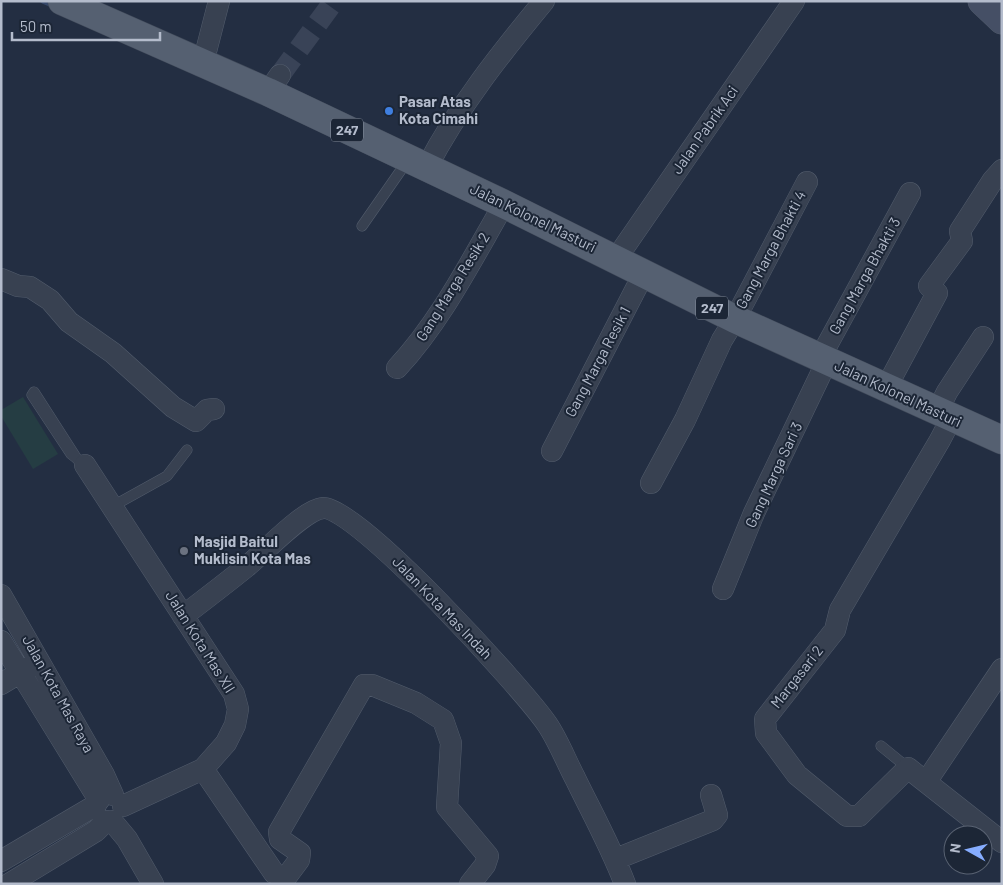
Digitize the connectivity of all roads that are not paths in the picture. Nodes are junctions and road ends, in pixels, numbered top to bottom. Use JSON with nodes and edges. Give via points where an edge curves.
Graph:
{"nodes":[{"id":1,"x":62,"y":1,"type":"edge"},
{"id":2,"x":219,"y":1,"type":"edge"},
{"id":3,"x":544,"y":1,"type":"edge"},
{"id":4,"x":794,"y":1,"type":"edge"},
{"id":5,"x":982,"y":1,"type":"edge"},
{"id":6,"x":1002,"y":20,"type":"edge"},
{"id":7,"x":203,"y":63,"type":"junction"},
{"id":8,"x":418,"y":163,"type":"junction"},
{"id":9,"x":1002,"y":170,"type":"edge"},
{"id":10,"x":807,"y":182,"type":"dead end"},
{"id":11,"x":910,"y":193,"type":"dead end"},
{"id":12,"x":503,"y":206,"type":"junction"},
{"id":13,"x":362,"y":226,"type":"dead end"},
{"id":14,"x":616,"y":259,"type":"junction"},
{"id":15,"x":644,"y":273,"type":"junction"},
{"id":16,"x":1,"y":279,"type":"edge"},
{"id":17,"x":735,"y":319,"type":"junction"},
{"id":18,"x":984,"y":337,"type":"dead end"},
{"id":19,"x":823,"y":365,"type":"junction"},
{"id":20,"x":397,"y":368,"type":"dead end"},
{"id":21,"x":886,"y":388,"type":"junction"},
{"id":22,"x":214,"y":409,"type":"dead end"},
{"id":23,"x":944,"y":424,"type":"junction"},
{"id":24,"x":1002,"y":440,"type":"edge"},
{"id":25,"x":188,"y":450,"type":"dead end"},
{"id":26,"x":552,"y":450,"type":"dead end"},
{"id":27,"x":81,"y":462,"type":"junction"},
{"id":28,"x":651,"y":483,"type":"dead end"},
{"id":29,"x":112,"y":506,"type":"junction"},
{"id":30,"x":723,"y":589,"type":"dead end"},
{"id":31,"x":1,"y":595,"type":"edge"},
{"id":32,"x":183,"y":616,"type":"junction"},
{"id":33,"x":1,"y":641,"type":"edge"},
{"id":34,"x":39,"y":660,"type":"junction"},
{"id":35,"x":1002,"y":669,"type":"edge"},
{"id":36,"x":20,"y":673,"type":"junction"},
{"id":37,"x":1,"y":684,"type":"edge"},
{"id":38,"x":881,"y":746,"type":"dead end"},
{"id":39,"x":908,"y":768,"type":"junction"},
{"id":40,"x":203,"y":769,"type":"junction"},
{"id":41,"x":926,"y":782,"type":"junction"},
{"id":42,"x":710,"y":795,"type":"dead end"},
{"id":43,"x":112,"y":808,"type":"junction"},
{"id":44,"x":1002,"y":842,"type":"edge"},
{"id":45,"x":616,"y":859,"type":"junction"},
{"id":46,"x":1,"y":861,"type":"edge"},
{"id":47,"x":278,"y":879,"type":"edge"},
{"id":48,"x":9,"y":884,"type":"edge"},
{"id":49,"x":152,"y":884,"type":"edge"},
{"id":50,"x":470,"y":884,"type":"edge"},
{"id":51,"x":626,"y":884,"type":"edge"}],
"edges":[{"from":1,"to":7,"type":"main road","name":"Jalan Kolonel Masturi","number":"247"},
{"from":2,"to":7,"type":"street"},
{"from":3,"to":8,"type":"street"},
{"from":4,"to":14,"type":"street","name":"Jalan Pabrik Aci"},
{"from":5,"to":6,"type":"main road"},
{"from":7,"to":8,"type":"main road","name":"Jalan Kolonel Masturi","number":"247","via":[[274,84]]},
{"from":8,"to":12,"type":"main road","name":"Jalan Kolonel Masturi","number":"247"},
{"from":8,"to":13,"type":"lane"},
{"from":9,"to":21,"type":"street","via":[[960,231],[962,241],[928,286],[937,293]]},
{"from":10,"to":17,"type":"street","name":"Gang Marga Bhakti 4"},
{"from":11,"to":19,"type":"street","name":"Gang Marga Bhakti 3"},
{"from":12,"to":14,"type":"main road","name":"Jalan Kolonel Masturi","number":"247"},
{"from":12,"to":20,"type":"street","name":"Gang Marga Resik 2","via":[[430,325]]},
{"from":14,"to":15,"type":"main road","name":"Jalan Kolonel Masturi","number":"247"},
{"from":15,"to":17,"type":"main road","name":"Jalan Kolonel Masturi","number":"247"},
{"from":15,"to":26,"type":"street","name":"Gang Marga Resik 1"},
{"from":16,"to":22,"type":"street","via":[[30,287],[50,300],[69,322],[113,353],[174,407],[196,421]]},
{"from":17,"to":19,"type":"main road","name":"Jalan Kolonel Masturi","number":"247"},
{"from":17,"to":28,"type":"street","name":"Gang Marga Bhakti 4"},
{"from":18,"to":23,"type":"street","via":[[947,392]]},
{"from":19,"to":21,"type":"main road","name":"Jalan Kolonel Masturi","number":"247"},
{"from":19,"to":30,"type":"street","name":"Gang Marga Sari 3","via":[[754,513]]},
{"from":21,"to":23,"type":"main road","name":"Jalan Kolonel Masturi","number":"247"},
{"from":23,"to":24,"type":"main road","name":"Jalan Kolonel Masturi","number":"247"},
{"from":23,"to":39,"type":"street","name":"Margasari 2","via":[[840,610],[835,630],[765,719],[764,726],[797,775],[853,818],[859,816]]},
{"from":25,"to":29,"type":"lane","via":[[167,476]]},
{"from":27,"to":27,"type":"lane","via":[[40,400],[34,392],[32,395],[66,447]]},
{"from":27,"to":29,"type":"street","name":"Jalan Kota Mas XII"},
{"from":29,"to":32,"type":"street","name":"Jalan Kota Mas XII"},
{"from":31,"to":34,"type":"street","name":"Jalan Kota Mas Raya"},
{"from":32,"to":40,"type":"street","name":"Jalan Kota Mas XII","via":[[234,694],[238,709],[226,743]]},
{"from":32,"to":45,"type":"street","name":"Jalan Kota Mas Indah","via":[[303,518],[315,510],[337,511],[394,556],[473,638],[547,724]]},
{"from":33,"to":36,"type":"street","name":"Jalan Kota Mas Raya"},
{"from":34,"to":36,"type":"street"},
{"from":34,"to":43,"type":"street","name":"Jalan Kota Mas Raya"},
{"from":35,"to":41,"type":"street"},
{"from":36,"to":37,"type":"street"},
{"from":36,"to":43,"type":"street","name":"Jalan Kota Mas Raya"},
{"from":38,"to":39,"type":"lane"},
{"from":39,"to":41,"type":"street"},
{"from":40,"to":43,"type":"street","name":"Jalan Kota Mas XII","via":[[146,797]]},
{"from":40,"to":47,"type":"street"},
{"from":41,"to":44,"type":"street"},
{"from":42,"to":45,"type":"street","via":[[717,815],[713,820]]},
{"from":43,"to":46,"type":"street"},
{"from":43,"to":48,"type":"street","via":[[96,831]]},
{"from":43,"to":49,"type":"street"},
{"from":45,"to":51,"type":"street","name":"Jalan Kota Mas Indah"},
{"from":47,"to":50,"type":"street","via":[[299,860],[300,853],[280,839],[279,832],[364,685],[372,685],[443,720],[451,743],[446,807],[488,856]]}]}
